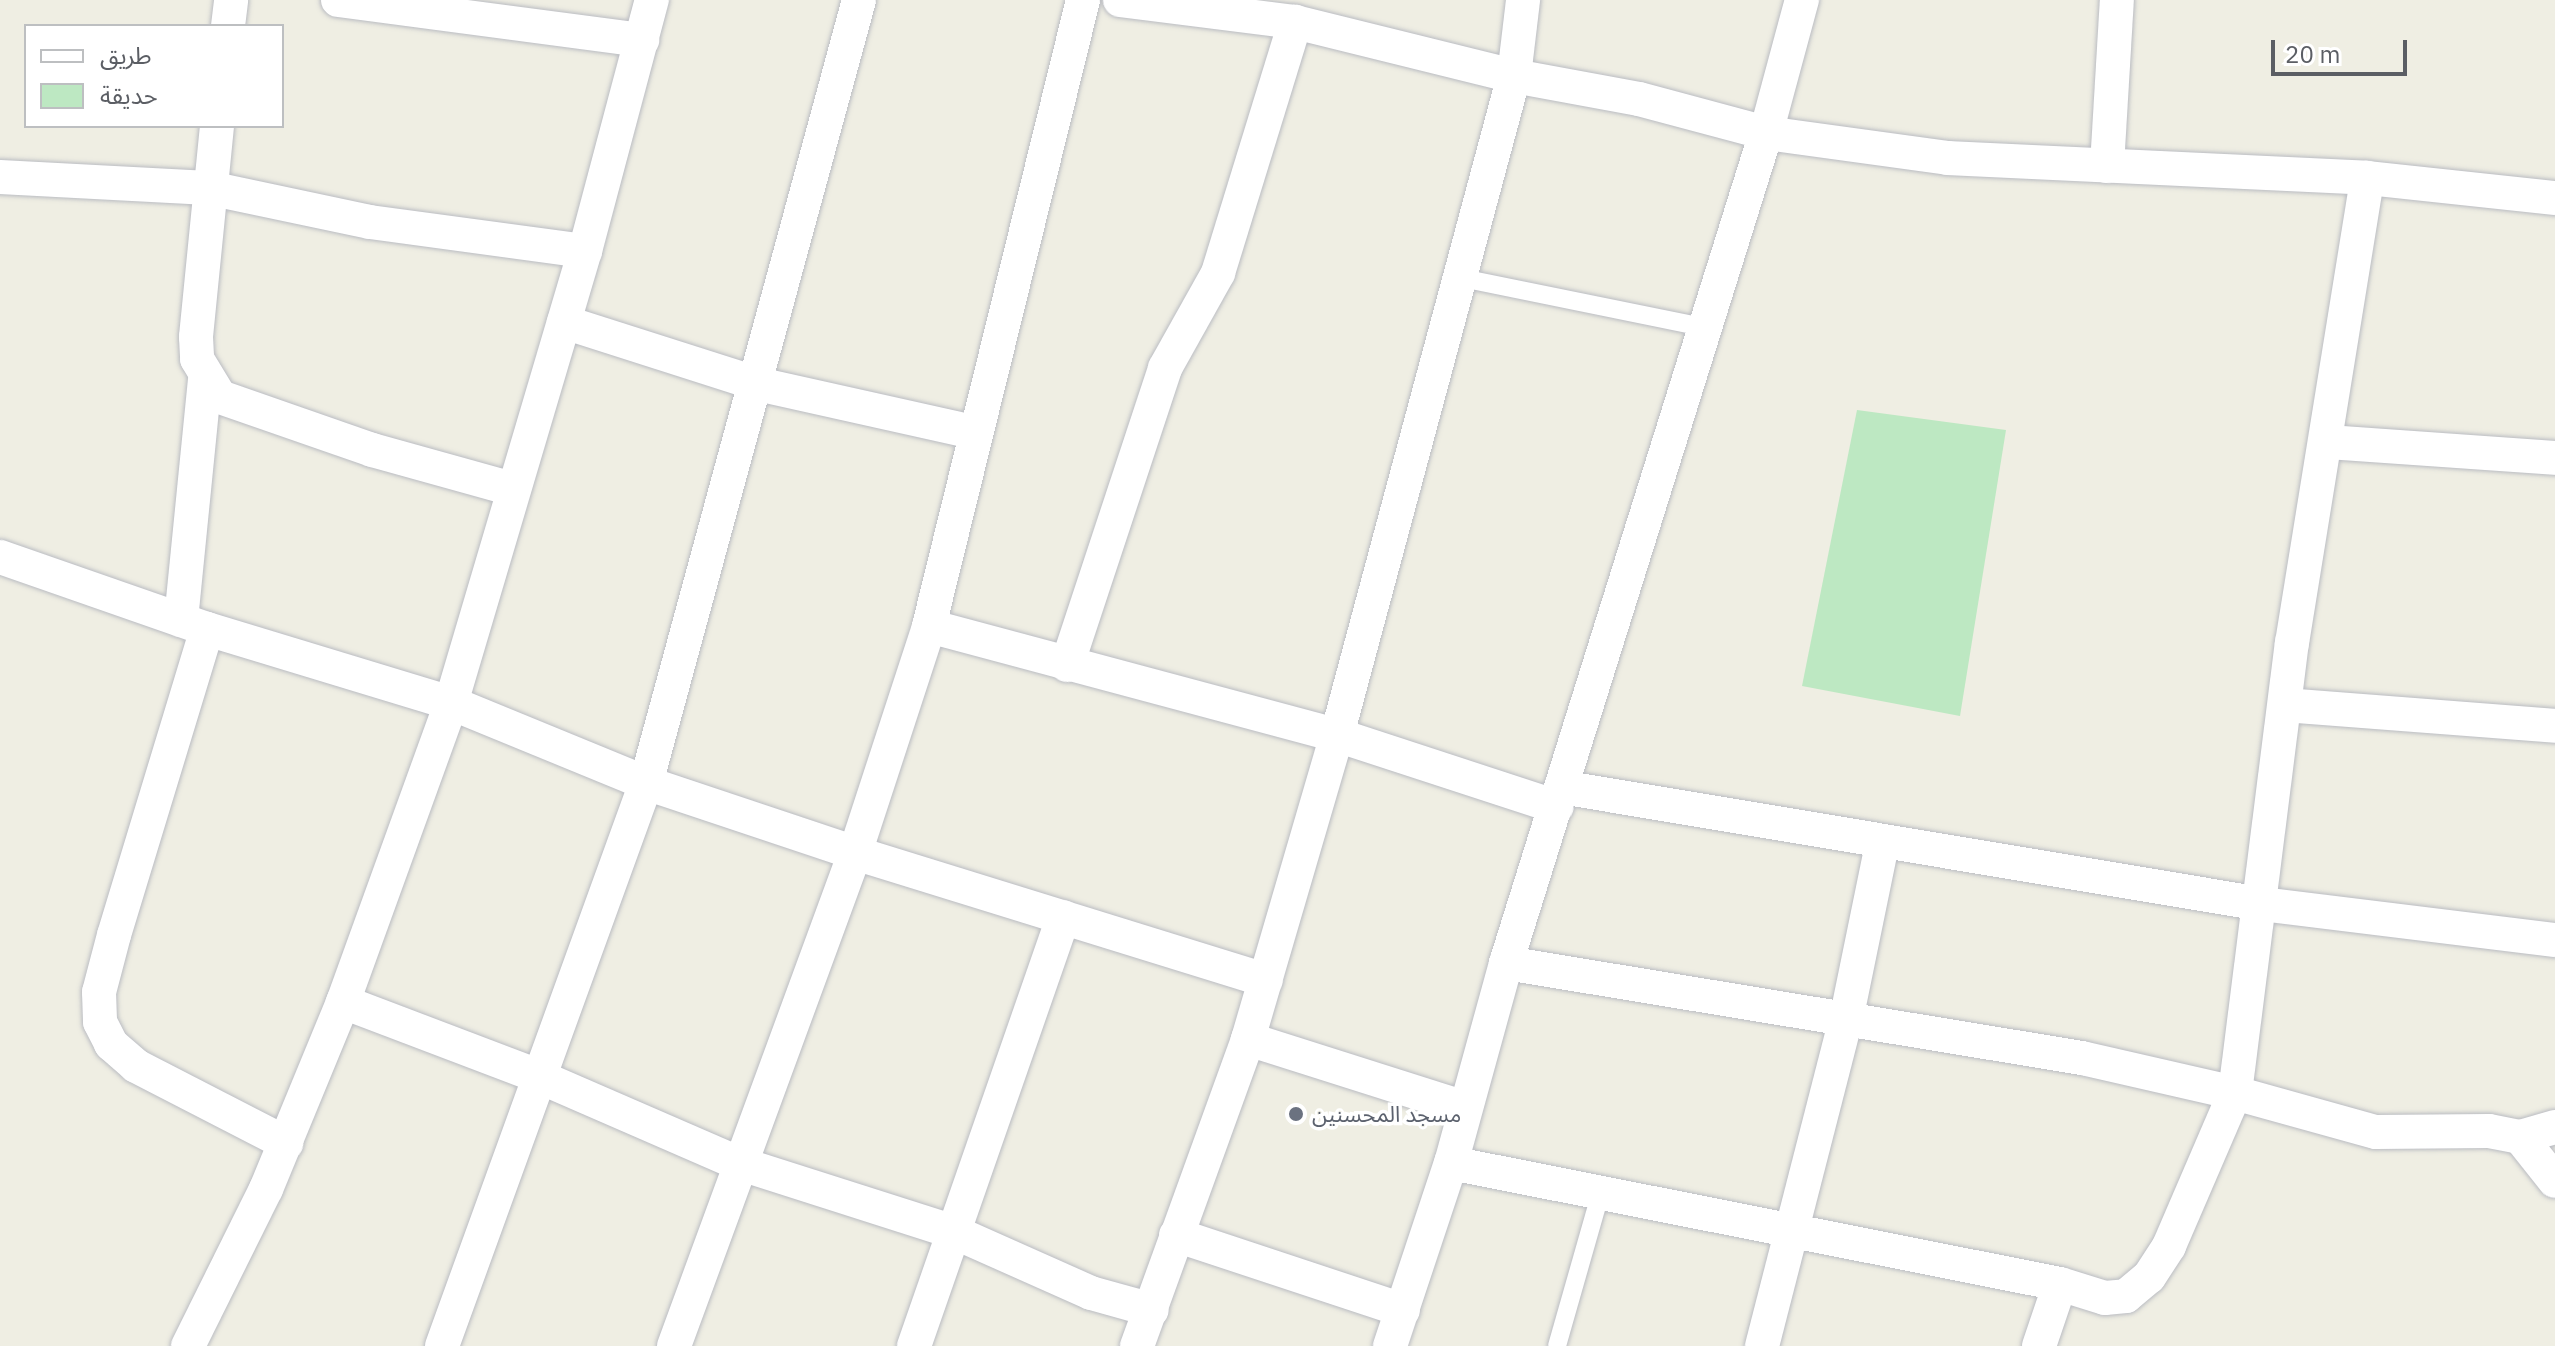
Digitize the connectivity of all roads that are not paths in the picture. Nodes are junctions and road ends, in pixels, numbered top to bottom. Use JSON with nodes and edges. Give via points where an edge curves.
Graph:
{"nodes":[{"id":1,"x":231,"y":0,"type":"edge"},
{"id":2,"x":338,"y":0,"type":"edge"},
{"id":3,"x":652,"y":0,"type":"edge"},
{"id":4,"x":859,"y":0,"type":"edge"},
{"id":5,"x":1083,"y":0,"type":"edge"},
{"id":6,"x":1120,"y":0,"type":"edge"},
{"id":7,"x":1523,"y":0,"type":"edge"},
{"id":8,"x":1802,"y":0,"type":"edge"},
{"id":9,"x":2117,"y":0,"type":"edge"},
{"id":10,"x":1295,"y":22,"type":"junction"},
{"id":11,"x":228,"y":24,"type":"edge"},
{"id":12,"x":642,"y":40,"type":"junction"},
{"id":13,"x":1514,"y":76,"type":"junction"},
{"id":14,"x":217,"y":128,"type":"edge"},
{"id":15,"x":1766,"y":133,"type":"junction"},
{"id":16,"x":2107,"y":166,"type":"junction"},
{"id":17,"x":0,"y":177,"type":"edge"},
{"id":18,"x":2367,"y":178,"type":"junction"},
{"id":19,"x":209,"y":188,"type":"junction"},
{"id":20,"x":2555,"y":198,"type":"edge"},
{"id":21,"x":585,"y":251,"type":"junction"},
{"id":22,"x":1462,"y":278,"type":"junction"},
{"id":23,"x":564,"y":322,"type":"junction"},
{"id":24,"x":1703,"y":327,"type":"junction"},
{"id":25,"x":205,"y":379,"type":"junction"},
{"id":26,"x":758,"y":384,"type":"junction"},
{"id":27,"x":973,"y":432,"type":"junction"},
{"id":28,"x":2327,"y":442,"type":"junction"},
{"id":29,"x":2555,"y":458,"type":"edge"},
{"id":30,"x":513,"y":489,"type":"junction"},
{"id":31,"x":0,"y":557,"type":"edge"},
{"id":32,"x":194,"y":625,"type":"junction"},
{"id":33,"x":929,"y":626,"type":"junction"},
{"id":34,"x":1067,"y":665,"type":"junction"},
{"id":35,"x":451,"y":703,"type":"junction"},
{"id":36,"x":2285,"y":705,"type":"junction"},
{"id":37,"x":2555,"y":726,"type":"edge"},
{"id":38,"x":1337,"y":735,"type":"junction"},
{"id":39,"x":646,"y":783,"type":"junction"},
{"id":40,"x":1559,"y":797,"type":"junction"},
{"id":41,"x":1882,"y":844,"type":"junction"},
{"id":42,"x":855,"y":853,"type":"junction"},
{"id":43,"x":2261,"y":904,"type":"junction"},
{"id":44,"x":1063,"y":917,"type":"junction"},
{"id":45,"x":2555,"y":940,"type":"edge"},
{"id":46,"x":1506,"y":963,"type":"junction"},
{"id":47,"x":1266,"y":980,"type":"junction"},
{"id":48,"x":343,"y":1002,"type":"junction"},
{"id":49,"x":1846,"y":1020,"type":"junction"},
{"id":50,"x":1248,"y":1039,"type":"junction"},
{"id":51,"x":540,"y":1077,"type":"junction"},
{"id":52,"x":2235,"y":1093,"type":"junction"},
{"id":53,"x":1465,"y":1108,"type":"junction"},
{"id":54,"x":2555,"y":1127,"type":"edge"},
{"id":55,"x":2520,"y":1137,"type":"junction"},
{"id":56,"x":286,"y":1143,"type":"junction"},
{"id":57,"x":738,"y":1163,"type":"junction"},
{"id":58,"x":1451,"y":1163,"type":"junction"},
{"id":59,"x":2555,"y":1181,"type":"edge"},
{"id":60,"x":1600,"y":1195,"type":"junction"},
{"id":61,"x":954,"y":1232,"type":"junction"},
{"id":62,"x":1793,"y":1233,"type":"junction"},
{"id":63,"x":1176,"y":1235,"type":"junction"},
{"id":64,"x":2060,"y":1284,"type":"junction"},
{"id":65,"x":1152,"y":1310,"type":"junction"},
{"id":66,"x":1403,"y":1310,"type":"junction"},
{"id":67,"x":188,"y":1346,"type":"edge"},
{"id":68,"x":442,"y":1346,"type":"edge"},
{"id":69,"x":674,"y":1346,"type":"edge"},
{"id":70,"x":914,"y":1346,"type":"edge"},
{"id":71,"x":1137,"y":1346,"type":"edge"},
{"id":72,"x":1390,"y":1346,"type":"edge"},
{"id":73,"x":1557,"y":1346,"type":"edge"},
{"id":74,"x":1762,"y":1346,"type":"edge"},
{"id":75,"x":2039,"y":1346,"type":"edge"}],
"edges":[{"from":1,"to":11,"type":"street"},
{"from":2,"to":12,"type":"street"},
{"from":3,"to":12,"type":"street"},
{"from":4,"to":26,"type":"street"},
{"from":5,"to":27,"type":"street"},
{"from":6,"to":10,"type":"street"},
{"from":7,"to":13,"type":"street"},
{"from":8,"to":15,"type":"street"},
{"from":9,"to":16,"type":"street"},
{"from":10,"to":13,"type":"street"},
{"from":10,"to":34,"type":"street","via":[[1218,273],[1165,368]]},
{"from":12,"to":21,"type":"street"},
{"from":13,"to":15,"type":"street","via":[[1639,99]]},
{"from":13,"to":22,"type":"street"},
{"from":14,"to":19,"type":"street"},
{"from":15,"to":16,"type":"street","via":[[1948,158]]},
{"from":15,"to":24,"type":"street"},
{"from":16,"to":18,"type":"street"},
{"from":17,"to":19,"type":"street"},
{"from":18,"to":20,"type":"street"},
{"from":18,"to":28,"type":"street"},
{"from":19,"to":21,"type":"street","via":[[370,222]]},
{"from":19,"to":25,"type":"street","via":[[196,337]]},
{"from":21,"to":23,"type":"street"},
{"from":22,"to":24,"type":"lane"},
{"from":22,"to":38,"type":"street"},
{"from":23,"to":26,"type":"street"},
{"from":23,"to":30,"type":"street"},
{"from":24,"to":40,"type":"street"},
{"from":25,"to":30,"type":"street","via":[[220,397],[271,417]]},
{"from":25,"to":32,"type":"street"},
{"from":26,"to":27,"type":"street"},
{"from":26,"to":39,"type":"street"},
{"from":27,"to":33,"type":"street"},
{"from":28,"to":29,"type":"street"},
{"from":28,"to":36,"type":"street"},
{"from":30,"to":35,"type":"street"},
{"from":31,"to":32,"type":"street"},
{"from":32,"to":35,"type":"street"},
{"from":32,"to":56,"type":"street","via":[[99,992],[100,1022],[111,1044],[136,1066]]},
{"from":33,"to":34,"type":"street"},
{"from":33,"to":42,"type":"street"},
{"from":34,"to":38,"type":"street"},
{"from":35,"to":39,"type":"street"},
{"from":35,"to":48,"type":"street"},
{"from":36,"to":37,"type":"street"},
{"from":36,"to":43,"type":"street"},
{"from":38,"to":40,"type":"street"},
{"from":38,"to":47,"type":"street"},
{"from":39,"to":42,"type":"street"},
{"from":39,"to":51,"type":"street"},
{"from":40,"to":41,"type":"street"},
{"from":40,"to":46,"type":"street"},
{"from":41,"to":43,"type":"street"},
{"from":41,"to":49,"type":"street"},
{"from":42,"to":44,"type":"street"},
{"from":42,"to":57,"type":"street"},
{"from":43,"to":45,"type":"street"},
{"from":43,"to":52,"type":"street"},
{"from":44,"to":47,"type":"street"},
{"from":44,"to":61,"type":"street"},
{"from":46,"to":49,"type":"street"},
{"from":46,"to":53,"type":"street"},
{"from":47,"to":50,"type":"street"},
{"from":48,"to":51,"type":"street"},
{"from":48,"to":56,"type":"street"},
{"from":49,"to":52,"type":"street","via":[[2082,1058]]},
{"from":49,"to":62,"type":"street"},
{"from":50,"to":53,"type":"street"},
{"from":50,"to":63,"type":"street"},
{"from":51,"to":57,"type":"street"},
{"from":51,"to":68,"type":"street"},
{"from":52,"to":55,"type":"street","via":[[2376,1132],[2489,1131]]},
{"from":52,"to":64,"type":"street","via":[[2169,1246],[2149,1277],[2126,1296],[2105,1298]]},
{"from":53,"to":58,"type":"street"},
{"from":54,"to":55,"type":"street"},
{"from":55,"to":59,"type":"street"},
{"from":56,"to":67,"type":"street"},
{"from":57,"to":61,"type":"street"},
{"from":57,"to":69,"type":"street"},
{"from":58,"to":60,"type":"street"},
{"from":58,"to":66,"type":"street"},
{"from":60,"to":62,"type":"street"},
{"from":60,"to":73,"type":"lane"},
{"from":61,"to":65,"type":"street","via":[[1091,1293]]},
{"from":61,"to":70,"type":"street"},
{"from":62,"to":64,"type":"street"},
{"from":62,"to":74,"type":"street"},
{"from":63,"to":65,"type":"street"},
{"from":63,"to":66,"type":"street"},
{"from":64,"to":75,"type":"street"},
{"from":65,"to":71,"type":"street"},
{"from":66,"to":72,"type":"street"}]}
